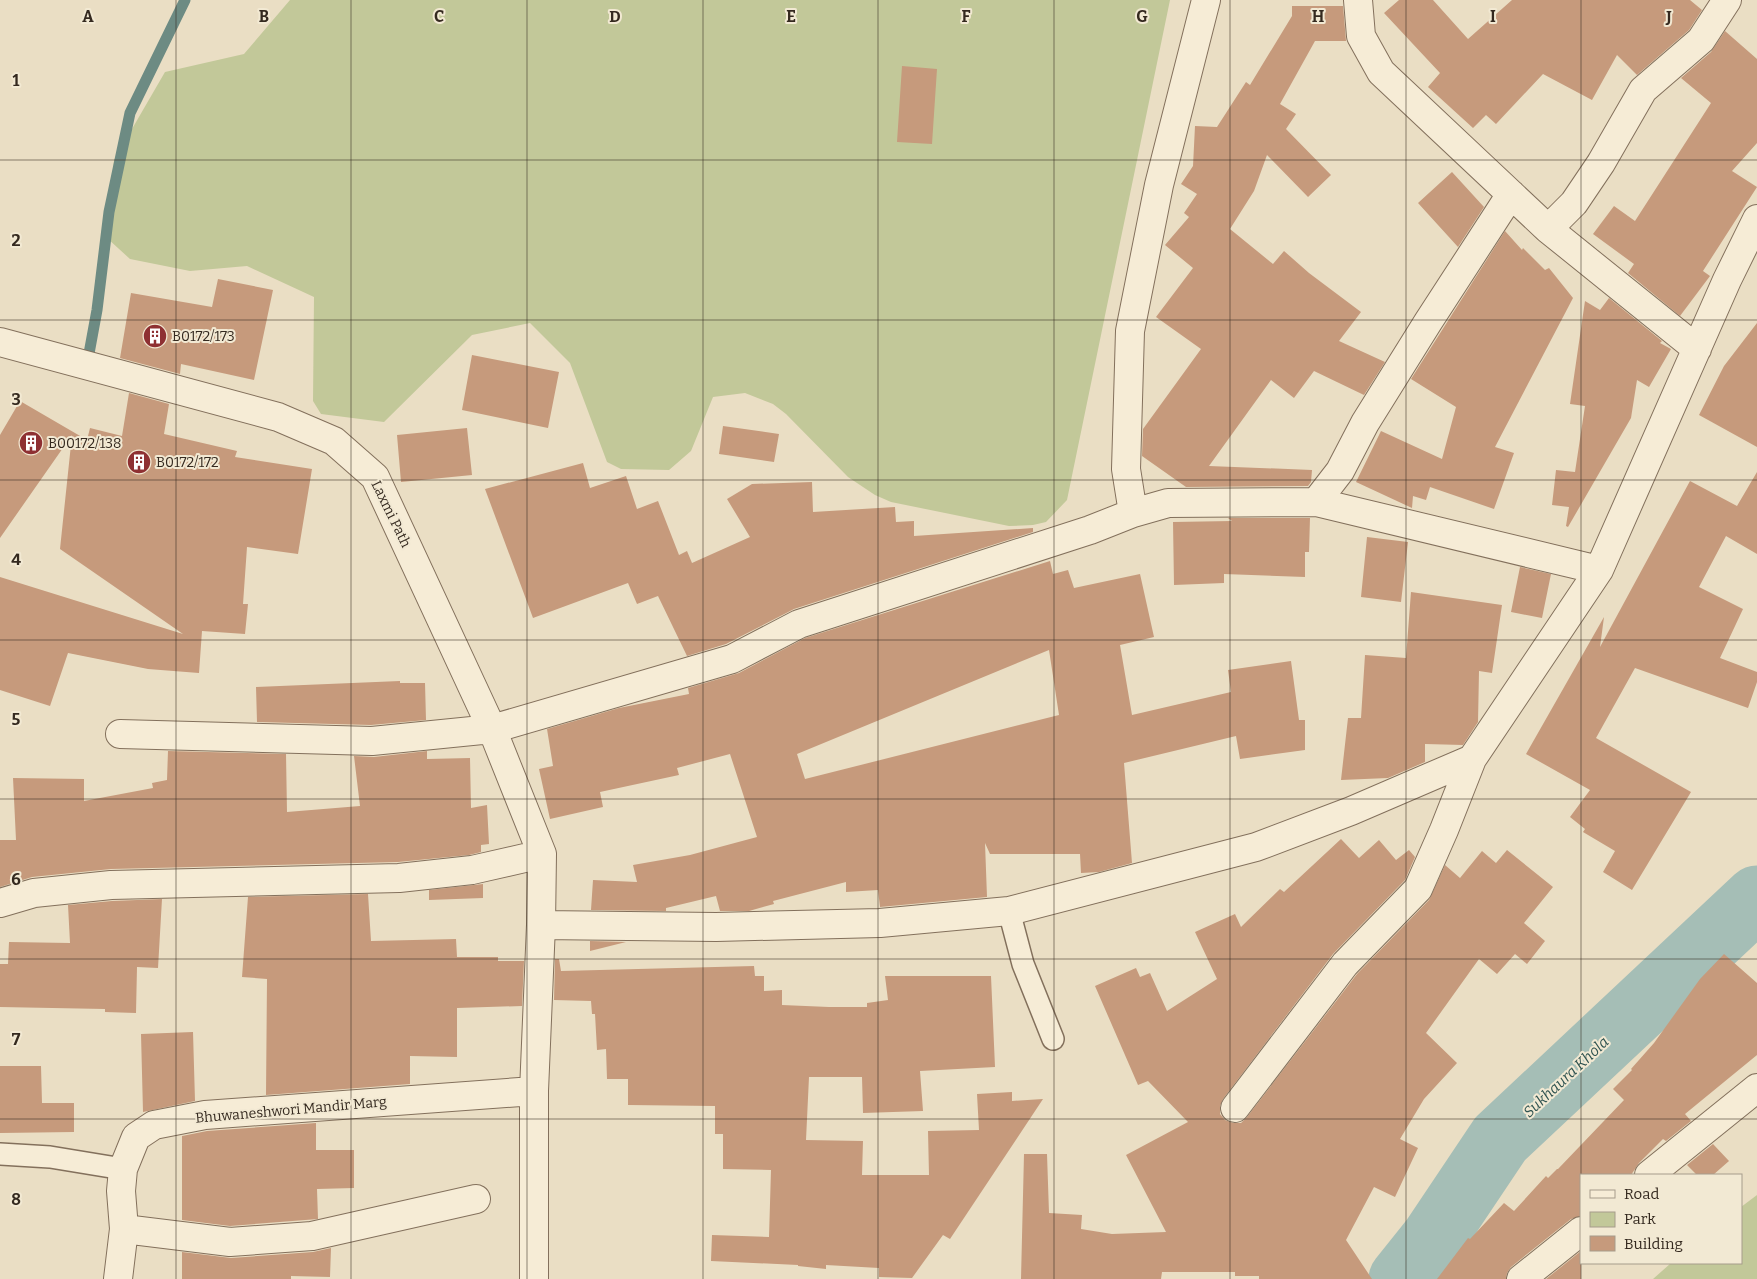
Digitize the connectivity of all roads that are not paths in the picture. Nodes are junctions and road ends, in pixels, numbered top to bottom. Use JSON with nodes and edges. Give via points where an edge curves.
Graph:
{"nodes":[{"id":1,"x":1206,"y":0,"type":"edge"},
{"id":2,"x":1358,"y":0,"type":"edge"},
{"id":3,"x":1727,"y":0,"type":"edge"},
{"id":4,"x":1511,"y":194,"type":"junction"},
{"id":5,"x":1757,"y":219,"type":"edge"},
{"id":6,"x":1548,"y":229,"type":"junction"},
{"id":7,"x":0,"y":342,"type":"edge"},
{"id":8,"x":1697,"y":349,"type":"junction"},
{"id":9,"x":1316,"y":502,"type":"junction"},
{"id":10,"x":1133,"y":513,"type":"junction"},
{"id":11,"x":1599,"y":570,"type":"junction"},
{"id":12,"x":492,"y":729,"type":"junction"},
{"id":13,"x":120,"y":734,"type":"dead end"},
{"id":14,"x":1472,"y":759,"type":"junction"},
{"id":15,"x":542,"y":854,"type":"junction"},
{"id":16,"x":0,"y":903,"type":"edge"},
{"id":17,"x":1009,"y":912,"type":"junction"},
{"id":18,"x":541,"y":925,"type":"junction"},
{"id":19,"x":1053,"y":1038,"type":"dead end"},
{"id":20,"x":1757,"y":1088,"type":"edge"},
{"id":21,"x":534,"y":1091,"type":"junction"},
{"id":22,"x":1235,"y":1108,"type":"dead end"},
{"id":23,"x":0,"y":1154,"type":"edge"},
{"id":24,"x":123,"y":1169,"type":"junction"},
{"id":25,"x":1650,"y":1174,"type":"edge"},
{"id":26,"x":476,"y":1199,"type":"dead end"},
{"id":27,"x":124,"y":1229,"type":"junction"},
{"id":28,"x":1580,"y":1232,"type":"edge"},
{"id":29,"x":118,"y":1279,"type":"edge"},
{"id":30,"x":534,"y":1279,"type":"edge"},
{"id":31,"x":1521,"y":1279,"type":"edge"}],
"edges":[{"from":1,"to":10,"type":"street","via":[[1159,186],[1130,331],[1126,469]]},
{"from":2,"to":4,"type":"street","via":[[1361,36],[1381,72]]},
{"from":3,"to":6,"type":"street","via":[[1700,40],[1643,90],[1574,203]]},
{"from":4,"to":6,"type":"street"},
{"from":4,"to":9,"type":"street","via":[[1424,329],[1340,471]]},
{"from":5,"to":8,"type":"street"},
{"from":6,"to":8,"type":"street"},
{"from":7,"to":12,"type":"street","name":"Laxmi Path","via":[[278,417],[334,441],[375,477]]},
{"from":8,"to":11,"type":"street"},
{"from":9,"to":10,"type":"street","via":[[1168,503]]},
{"from":9,"to":11,"type":"street"},
{"from":10,"to":12,"type":"street","via":[[1082,533],[799,624],[732,659]]},
{"from":11,"to":14,"type":"street"},
{"from":12,"to":13,"type":"street","via":[[372,741]]},
{"from":12,"to":15,"type":"street","name":"Laxmi Path"},
{"from":14,"to":17,"type":"street","via":[[1351,811],[1256,847]]},
{"from":14,"to":22,"type":"street","via":[[1418,889],[1345,964]]},
{"from":15,"to":16,"type":"street","via":[[472,870],[399,878],[110,885],[34,894]]},
{"from":15,"to":18,"type":"street","name":"Laxmi Path"},
{"from":17,"to":18,"type":"street","via":[[880,923],[716,927]]},
{"from":17,"to":19,"type":"lane","via":[[1023,964]]},
{"from":18,"to":21,"type":"street","name":"Laxmi Path"},
{"from":20,"to":25,"type":"street"},
{"from":21,"to":24,"type":"street","name":"Bhuwaneshwori Mandir Marg","via":[[205,1115],[154,1126],[136,1138]]},
{"from":21,"to":30,"type":"street","name":"Laxmi Path"},
{"from":23,"to":24,"type":"lane","via":[[50,1157]]},
{"from":24,"to":27,"type":"street","name":"Bhuwaneshwori Mandir Marg"},
{"from":26,"to":27,"type":"street","via":[[312,1236],[230,1242]]},
{"from":27,"to":29,"type":"street","name":"Bhuwaneshwori Mandir Marg"},
{"from":28,"to":31,"type":"street"}]}
